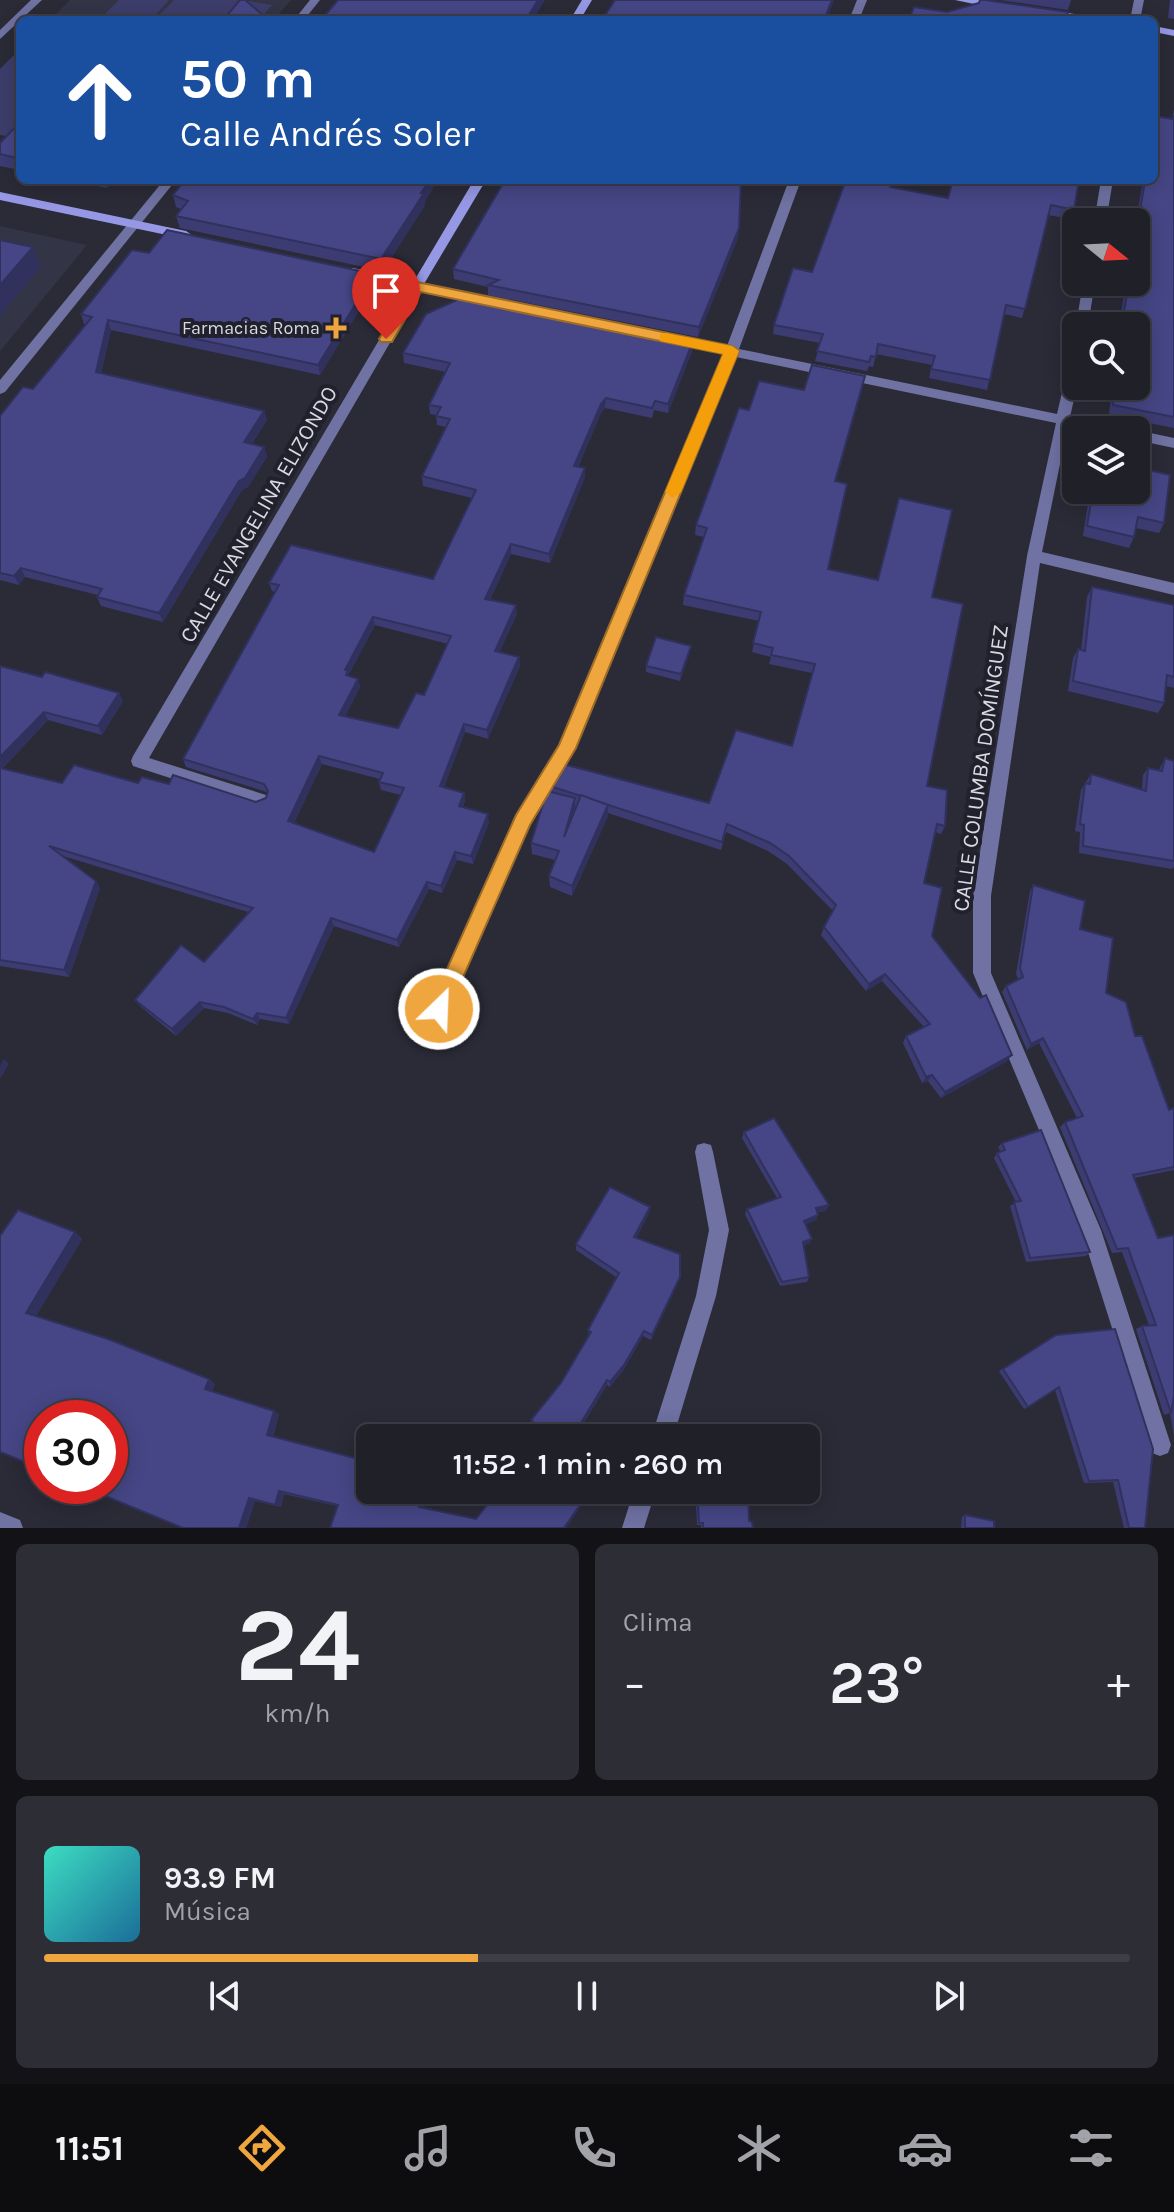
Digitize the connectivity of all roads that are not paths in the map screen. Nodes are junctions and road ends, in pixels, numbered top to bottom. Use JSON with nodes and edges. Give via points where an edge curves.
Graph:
{"nodes":[{"id":1,"x":37,"y":0,"type":"edge"},
{"id":2,"x":315,"y":0,"type":"edge"},
{"id":3,"x":960,"y":0,"type":"edge"},
{"id":4,"x":1005,"y":7,"type":"edge"},
{"id":5,"x":1035,"y":11,"type":"edge"},
{"id":6,"x":21,"y":16,"type":"edge"},
{"id":7,"x":302,"y":16,"type":"edge"},
{"id":8,"x":1068,"y":16,"type":"edge"},
{"id":9,"x":16,"y":20,"type":"edge"},
{"id":10,"x":0,"y":36,"type":"edge"},
{"id":11,"x":167,"y":184,"type":"edge"},
{"id":12,"x":478,"y":184,"type":"edge"},
{"id":13,"x":794,"y":184,"type":"edge"},
{"id":14,"x":1106,"y":184,"type":"edge"},
{"id":15,"x":0,"y":196,"type":"edge"},
{"id":16,"x":1102,"y":208,"type":"edge"},
{"id":17,"x":135,"y":224,"type":"junction"},
{"id":18,"x":194,"y":237,"type":"edge"},
{"id":19,"x":343,"y":270,"type":"edge"},
{"id":20,"x":417,"y":286,"type":"junction"},
{"id":21,"x":492,"y":302,"type":"edge"},
{"id":22,"x":657,"y":336,"type":"edge"},
{"id":23,"x":732,"y":351,"type":"junction"},
{"id":24,"x":0,"y":389,"type":"edge"},
{"id":25,"x":1062,"y":419,"type":"edge"},
{"id":26,"x":1062,"y":433,"type":"edge"},
{"id":27,"x":1150,"y":438,"type":"edge"},
{"id":28,"x":1174,"y":443,"type":"edge"},
{"id":29,"x":1034,"y":556,"type":"junction"},
{"id":30,"x":1174,"y":589,"type":"edge"},
{"id":31,"x":260,"y":800,"type":"edge"},
{"id":32,"x":439,"y":1009,"type":"dead end"},
{"id":33,"x":704,"y":1152,"type":"dead end"},
{"id":34,"x":666,"y":1424,"type":"edge"},
{"id":35,"x":1160,"y":1445,"type":"dead end"},
{"id":36,"x":641,"y":1504,"type":"edge"},
{"id":37,"x":0,"y":1523,"type":"edge"},
{"id":38,"x":12,"y":1528,"type":"edge"},
{"id":39,"x":633,"y":1528,"type":"edge"}],
"edges":[{"from":1,"to":6,"type":"street"},
{"from":2,"to":7,"type":"street"},
{"from":3,"to":4,"type":"main road"},
{"from":5,"to":8,"type":"main road"},
{"from":9,"to":10,"type":"street"},
{"from":11,"to":17,"type":"street"},
{"from":12,"to":20,"type":"main road","name":"CALLE EVANGELINA ELIZONDO"},
{"from":13,"to":23,"type":"street"},
{"from":14,"to":16,"type":"street"},
{"from":15,"to":17,"type":"main road"},
{"from":17,"to":18,"type":"main road"},
{"from":17,"to":24,"type":"street"},
{"from":19,"to":20,"type":"main road"},
{"from":20,"to":21,"type":"street"},
{"from":20,"to":31,"type":"street","name":"CALLE EVANGELINA ELIZONDO","via":[[139,761]]},
{"from":22,"to":23,"type":"street"},
{"from":23,"to":25,"type":"street"},
{"from":23,"to":32,"type":"street","via":[[567,748],[522,820]]},
{"from":26,"to":29,"type":"street","name":"CALLE COLUMBA DOMÍNGUEZ"},
{"from":27,"to":28,"type":"street"},
{"from":29,"to":30,"type":"street"},
{"from":29,"to":35,"type":"street","name":"CALLE COLUMBA DOMÍNGUEZ","via":[[982,896],[982,973],[1091,1230]]},
{"from":33,"to":34,"type":"street","via":[[719,1230],[706,1296]]},
{"from":36,"to":39,"type":"street"},
{"from":37,"to":38,"type":"street"}]}
